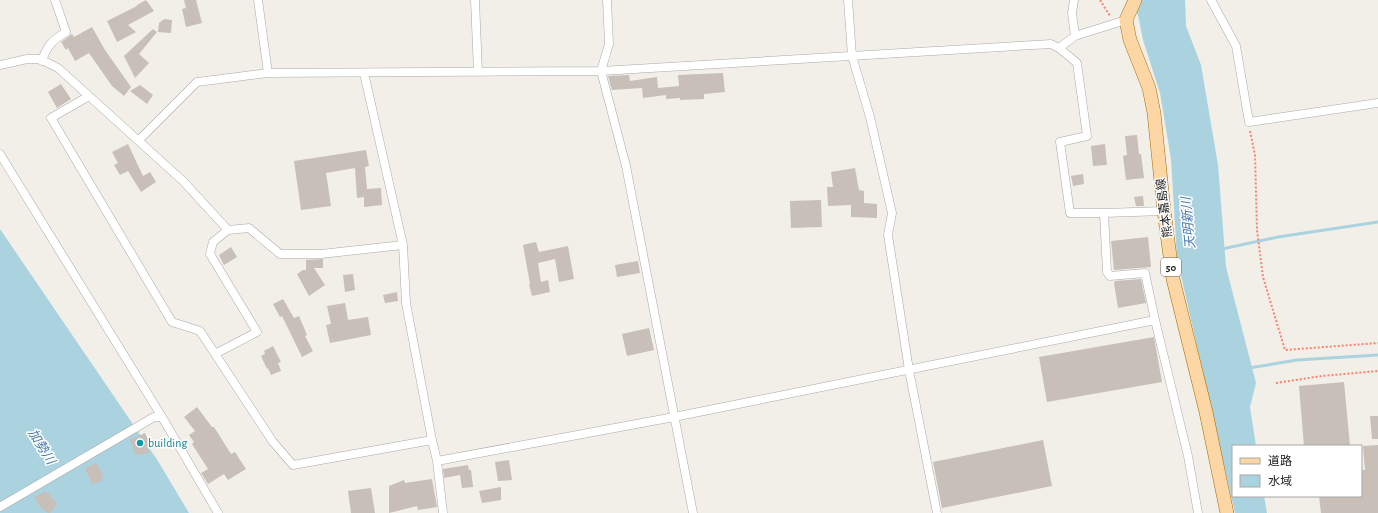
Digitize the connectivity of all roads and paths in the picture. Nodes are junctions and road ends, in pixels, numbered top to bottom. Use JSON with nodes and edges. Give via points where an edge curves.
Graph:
{"nodes":[{"id":1,"x":56,"y":0,"type":"edge"},
{"id":2,"x":258,"y":0,"type":"edge"},
{"id":3,"x":475,"y":0,"type":"edge"},
{"id":4,"x":607,"y":0,"type":"edge"},
{"id":5,"x":848,"y":0,"type":"edge"},
{"id":6,"x":1074,"y":0,"type":"edge"},
{"id":7,"x":1100,"y":0,"type":"edge"},
{"id":8,"x":1135,"y":0,"type":"edge"},
{"id":9,"x":1211,"y":0,"type":"edge"},
{"id":10,"x":1121,"y":21,"type":"junction"},
{"id":11,"x":1075,"y":36,"type":"junction"},
{"id":12,"x":1059,"y":48,"type":"junction"},
{"id":13,"x":852,"y":56,"type":"junction"},
{"id":14,"x":42,"y":60,"type":"junction"},
{"id":15,"x":0,"y":65,"type":"edge"},
{"id":16,"x":601,"y":71,"type":"junction"},
{"id":17,"x":478,"y":72,"type":"junction"},
{"id":18,"x":268,"y":73,"type":"junction"},
{"id":19,"x":364,"y":73,"type":"junction"},
{"id":20,"x":89,"y":96,"type":"junction"},
{"id":21,"x":1378,"y":103,"type":"edge"},
{"id":22,"x":1249,"y":122,"type":"junction"},
{"id":23,"x":139,"y":140,"type":"junction"},
{"id":24,"x":0,"y":154,"type":"edge"},
{"id":25,"x":1164,"y":211,"type":"junction"},
{"id":26,"x":1104,"y":213,"type":"junction"},
{"id":27,"x":228,"y":230,"type":"junction"},
{"id":28,"x":404,"y":245,"type":"junction"},
{"id":29,"x":1155,"y":320,"type":"junction"},
{"id":30,"x":1378,"y":343,"type":"edge"},
{"id":31,"x":215,"y":354,"type":"junction"},
{"id":32,"x":909,"y":370,"type":"junction"},
{"id":33,"x":1378,"y":371,"type":"edge"},
{"id":34,"x":1276,"y":383,"type":"dead end"},
{"id":35,"x":158,"y":417,"type":"junction"},
{"id":36,"x":674,"y":417,"type":"junction"},
{"id":37,"x":432,"y":440,"type":"junction"},
{"id":38,"x":437,"y":461,"type":"junction"},
{"id":39,"x":0,"y":507,"type":"edge"},
{"id":40,"x":218,"y":513,"type":"edge"},
{"id":41,"x":442,"y":513,"type":"edge"},
{"id":42,"x":693,"y":513,"type":"edge"},
{"id":43,"x":936,"y":513,"type":"edge"},
{"id":44,"x":1198,"y":513,"type":"edge"},
{"id":45,"x":1227,"y":513,"type":"edge"}],
"edges":[{"from":1,"to":14,"type":"street","via":[[66,32],[52,41]]},
{"from":2,"to":18,"type":"street"},
{"from":3,"to":17,"type":"street"},
{"from":4,"to":16,"type":"street","via":[[609,44]]},
{"from":5,"to":13,"type":"street"},
{"from":6,"to":11,"type":"street","via":[[1072,13]]},
{"from":7,"to":10,"type":"path"},
{"from":8,"to":10,"type":"main road"},
{"from":9,"to":22,"type":"street","via":[[1236,46]]},
{"from":10,"to":11,"type":"street"},
{"from":10,"to":25,"type":"main road","name":"熊本嘉島線","number":"50","via":[[1149,88],[1154,112]]},
{"from":11,"to":12,"type":"street"},
{"from":12,"to":13,"type":"street","via":[[1051,44]]},
{"from":12,"to":26,"type":"street","via":[[1077,63],[1087,136],[1060,142],[1070,213]]},
{"from":13,"to":16,"type":"street"},
{"from":13,"to":32,"type":"street","via":[[870,117],[892,213],[888,235]]},
{"from":14,"to":15,"type":"street","via":[[27,59]]},
{"from":14,"to":20,"type":"street","via":[[58,68]]},
{"from":16,"to":17,"type":"street"},
{"from":16,"to":36,"type":"street","via":[[626,166]]},
{"from":17,"to":19,"type":"street"},
{"from":18,"to":19,"type":"street"},
{"from":18,"to":23,"type":"street","via":[[196,82]]},
{"from":19,"to":28,"type":"street"},
{"from":20,"to":23,"type":"street"},
{"from":20,"to":31,"type":"street","via":[[51,118],[172,322],[200,331]]},
{"from":21,"to":22,"type":"street"},
{"from":22,"to":30,"type":"path","via":[[1255,155],[1257,230],[1263,277],[1285,350]]},
{"from":23,"to":27,"type":"street","via":[[183,181]]},
{"from":24,"to":35,"type":"street"},
{"from":25,"to":26,"type":"street"},
{"from":25,"to":45,"type":"main road","name":"熊本嘉島線","number":"50","via":[[1173,279],[1206,412]]},
{"from":26,"to":29,"type":"street","via":[[1107,272],[1110,276],[1145,273]]},
{"from":27,"to":28,"type":"street","via":[[249,228],[280,254],[321,254]]},
{"from":27,"to":31,"type":"street","via":[[213,242],[210,254],[257,332]]},
{"from":28,"to":37,"type":"street","via":[[406,303]]},
{"from":29,"to":32,"type":"street"},
{"from":29,"to":44,"type":"street","via":[[1188,456]]},
{"from":31,"to":37,"type":"street","via":[[273,442],[293,465]]},
{"from":32,"to":36,"type":"street"},
{"from":32,"to":43,"type":"street"},
{"from":33,"to":34,"type":"path"},
{"from":35,"to":39,"type":"street"},
{"from":35,"to":40,"type":"street"},
{"from":36,"to":38,"type":"street"},
{"from":36,"to":42,"type":"street"},
{"from":37,"to":38,"type":"street"},
{"from":38,"to":41,"type":"street"}]}
